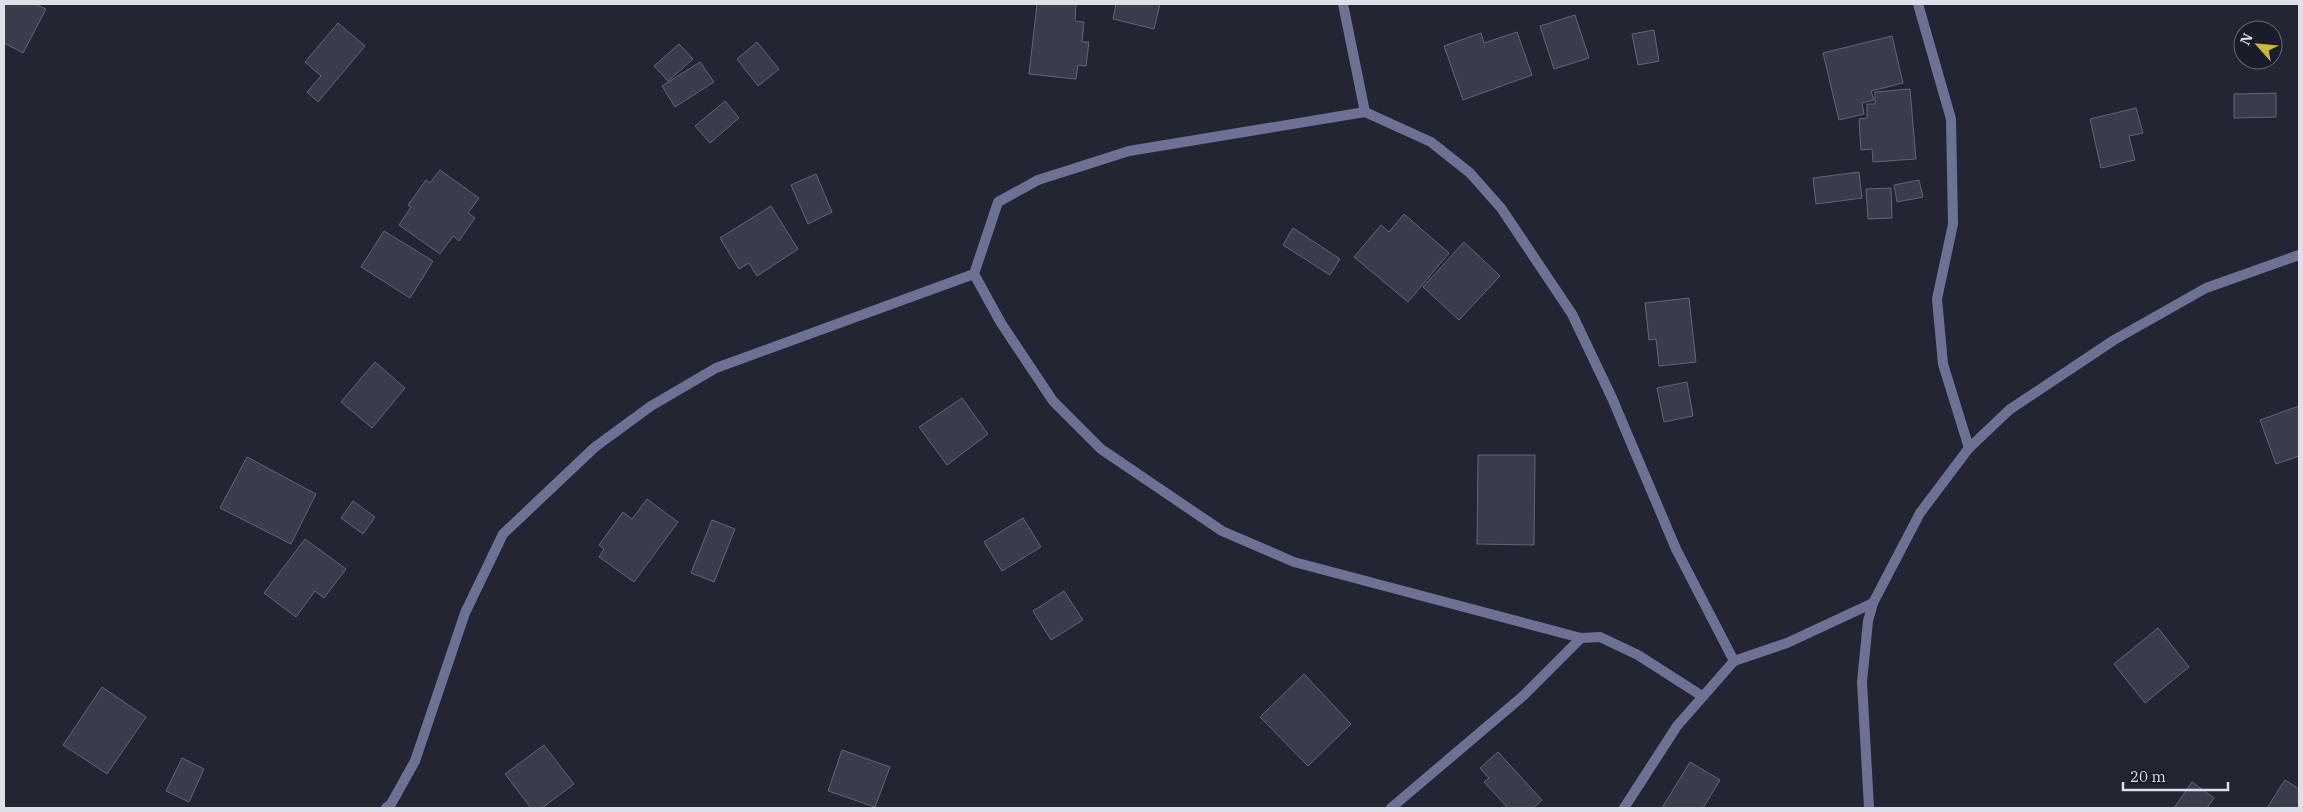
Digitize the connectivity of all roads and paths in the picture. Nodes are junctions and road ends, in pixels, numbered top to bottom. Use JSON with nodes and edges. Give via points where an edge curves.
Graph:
{"nodes":[{"id":1,"x":1343,"y":4,"type":"edge"},
{"id":2,"x":1918,"y":4,"type":"edge"},
{"id":3,"x":1365,"y":112,"type":"junction"},
{"id":4,"x":2299,"y":254,"type":"edge"},
{"id":5,"x":974,"y":274,"type":"junction"},
{"id":6,"x":1969,"y":448,"type":"junction"},
{"id":7,"x":1873,"y":603,"type":"junction"},
{"id":8,"x":1581,"y":638,"type":"junction"},
{"id":9,"x":1734,"y":661,"type":"junction"},
{"id":10,"x":1702,"y":696,"type":"junction"},
{"id":11,"x":386,"y":808,"type":"edge"},
{"id":12,"x":1391,"y":808,"type":"edge"},
{"id":13,"x":1624,"y":808,"type":"edge"},
{"id":14,"x":1868,"y":808,"type":"edge"}],
"edges":[{"from":1,"to":3,"type":"street"},
{"from":2,"to":6,"type":"street","via":[[1951,119],[1953,224],[1937,299],[1943,364]]},
{"from":3,"to":5,"type":"street","via":[[1129,151],[1038,180],[998,202]]},
{"from":3,"to":9,"type":"street","via":[[1431,142],[1470,173],[1500,208],[1572,314],[1612,398],[1676,549]]},
{"from":4,"to":6,"type":"street","via":[[2206,288],[2114,340],[2009,410]]},
{"from":5,"to":8,"type":"street","via":[[1000,323],[1054,401],[1102,449],[1222,531],[1294,562]]},
{"from":5,"to":11,"type":"street","via":[[716,368],[651,406],[595,447],[503,534],[465,613],[415,761]]},
{"from":6,"to":7,"type":"street","via":[[1920,513]]},
{"from":7,"to":9,"type":"street","via":[[1787,643]]},
{"from":7,"to":14,"type":"street","via":[[1862,682]]},
{"from":8,"to":10,"type":"street","via":[[1600,637],[1638,655]]},
{"from":8,"to":12,"type":"street","via":[[1523,696]]},
{"from":9,"to":10,"type":"street"},
{"from":10,"to":13,"type":"street","via":[[1677,726]]}]}
